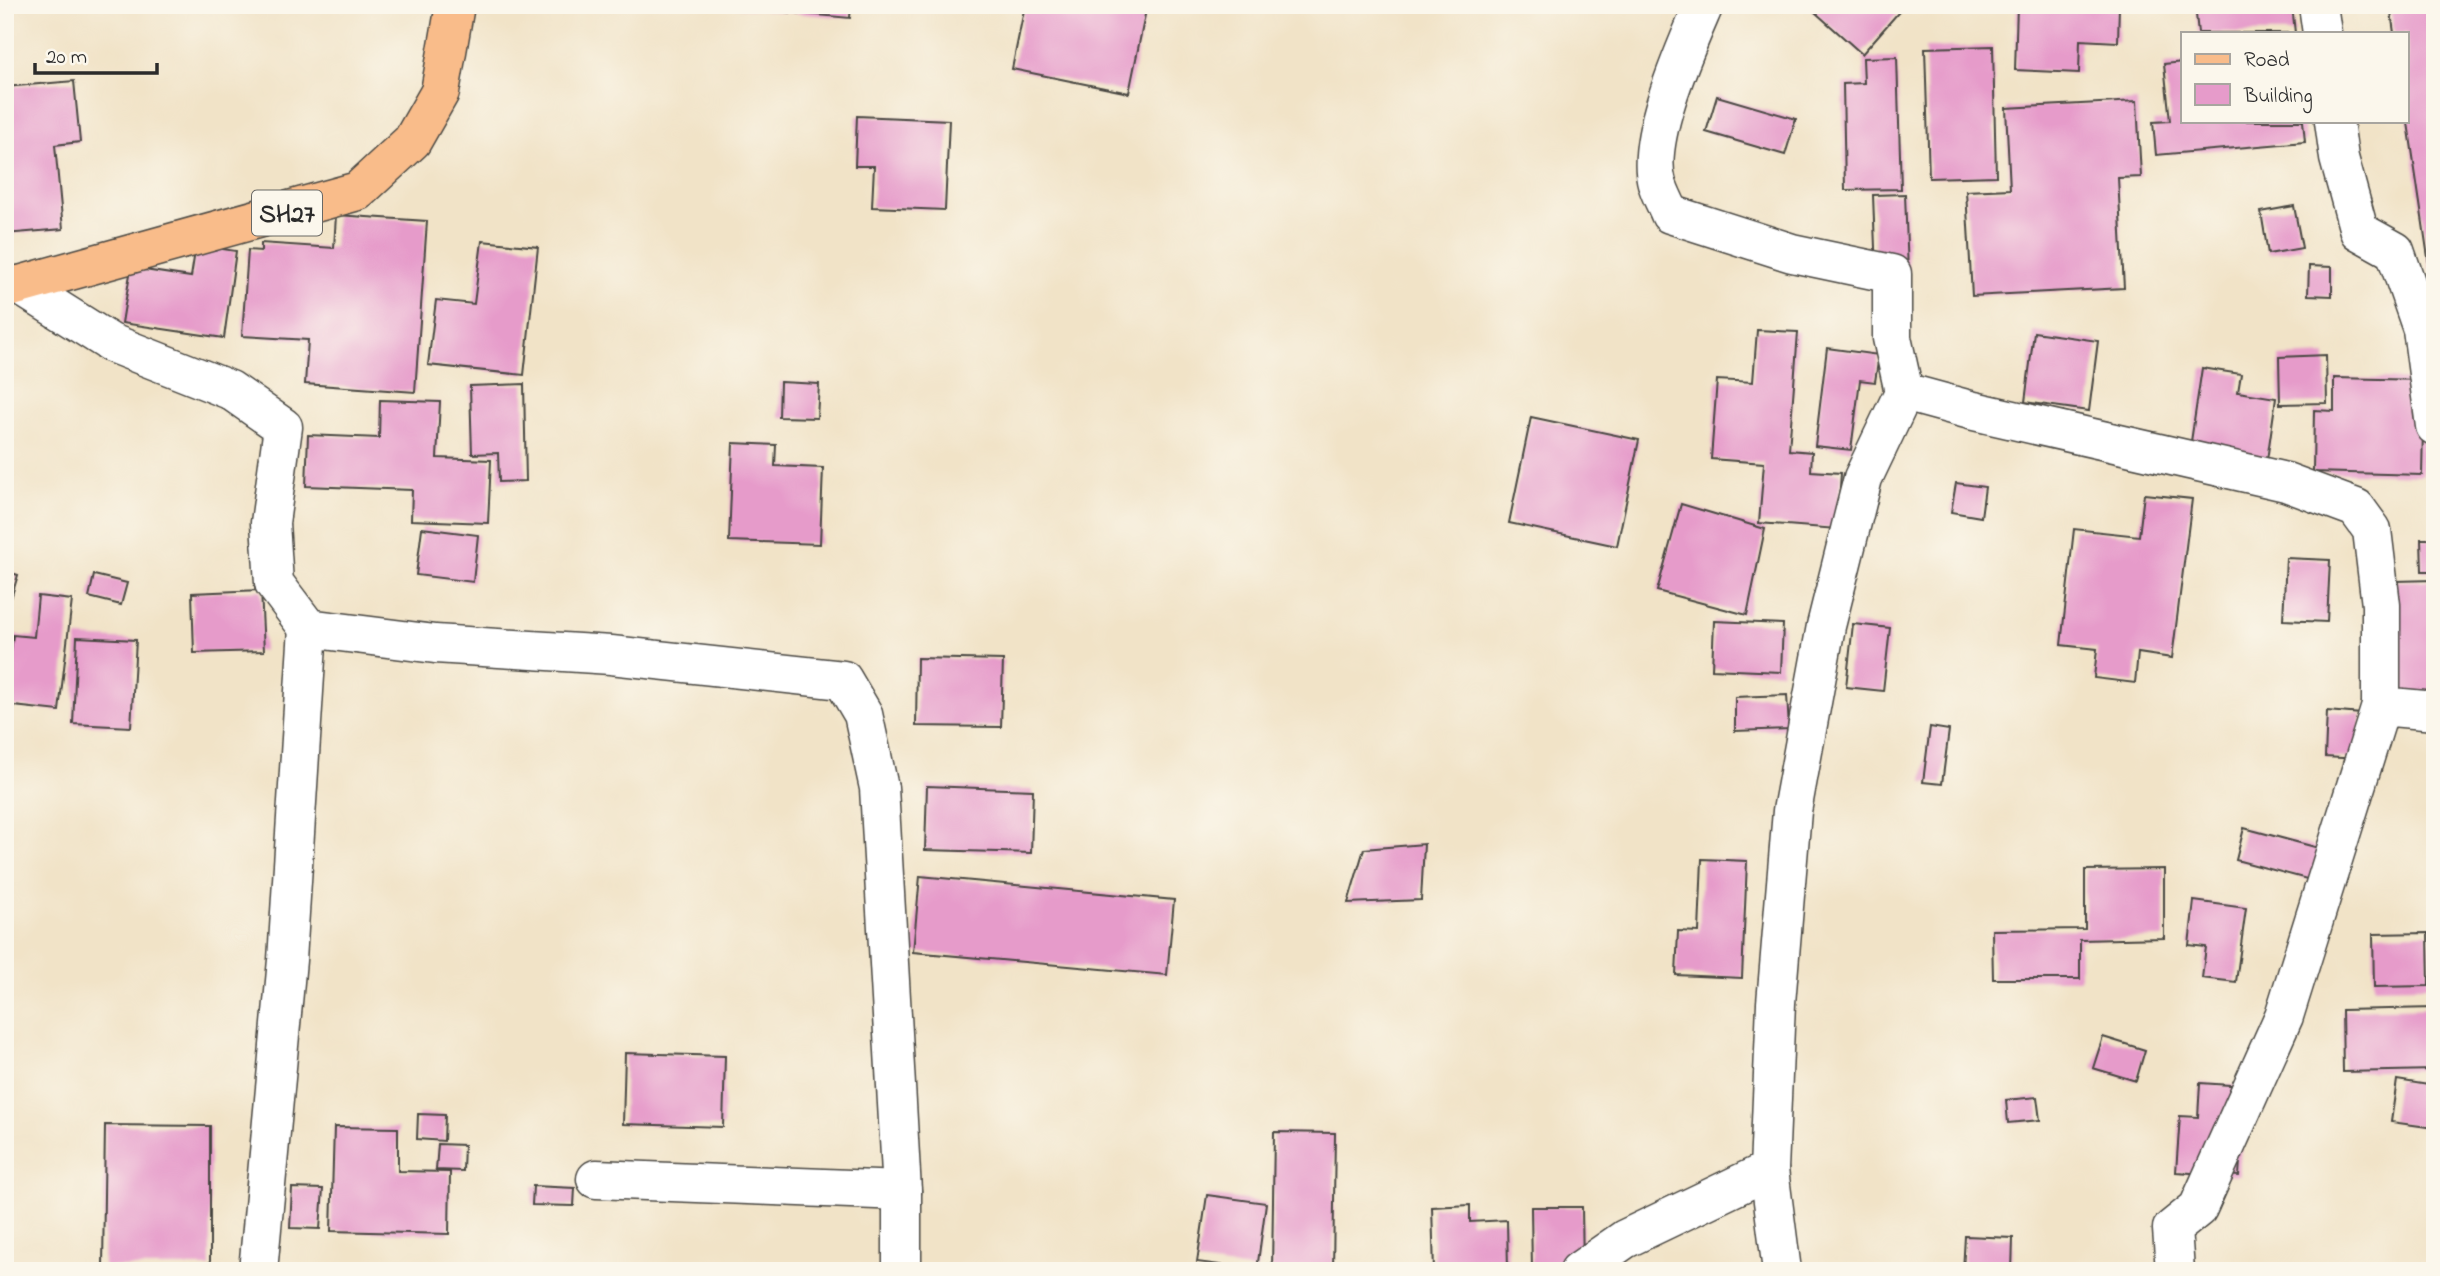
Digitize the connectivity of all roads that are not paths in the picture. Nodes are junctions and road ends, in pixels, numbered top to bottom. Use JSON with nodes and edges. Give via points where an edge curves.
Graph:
{"nodes":[{"id":1,"x":455,"y":5,"type":"edge"},
{"id":2,"x":1704,"y":5,"type":"edge"},
{"id":3,"x":2318,"y":5,"type":"edge"},
{"id":4,"x":2322,"y":32,"type":"edge"},
{"id":5,"x":2334,"y":122,"type":"edge"},
{"id":6,"x":12,"y":287,"type":"edge"},
{"id":7,"x":1904,"y":392,"type":"junction"},
{"id":8,"x":2435,"y":426,"type":"edge"},
{"id":9,"x":308,"y":628,"type":"junction"},
{"id":10,"x":2381,"y":706,"type":"junction"},
{"id":11,"x":2435,"y":711,"type":"edge"},
{"id":12,"x":1769,"y":1170,"type":"junction"},
{"id":13,"x":596,"y":1179,"type":"dead end"},
{"id":14,"x":902,"y":1191,"type":"junction"},
{"id":15,"x":258,"y":1271,"type":"edge"},
{"id":16,"x":902,"y":1271,"type":"edge"},
{"id":17,"x":1578,"y":1271,"type":"edge"},
{"id":18,"x":1782,"y":1271,"type":"edge"},
{"id":19,"x":2175,"y":1271,"type":"edge"}],
"edges":[{"from":1,"to":6,"type":"main road","number":"SH27","via":[[440,92],[412,141],[358,191]]},
{"from":2,"to":7,"type":"street","via":[[1672,83],[1656,146],[1656,182],[1670,214],[1792,253],[1892,274],[1892,338]]},
{"from":3,"to":4,"type":"street"},
{"from":5,"to":8,"type":"street","via":[[2359,231],[2395,251],[2422,329]]},
{"from":6,"to":9,"type":"street","via":[[111,343],[230,390],[283,427],[270,523],[274,583]]},
{"from":7,"to":10,"type":"street","via":[[2286,482],[2356,508],[2372,530],[2381,605]]},
{"from":7,"to":12,"type":"street","via":[[1863,478],[1826,626],[1792,811],[1776,1003]]},
{"from":9,"to":14,"type":"street","via":[[435,644],[611,655],[843,680],[863,714],[879,788]]},
{"from":9,"to":15,"type":"street","via":[[287,960]]},
{"from":10,"to":11,"type":"street"},
{"from":10,"to":19,"type":"street","via":[[2284,1016],[2198,1208],[2172,1229]]},
{"from":12,"to":17,"type":"street","via":[[1625,1239]]},
{"from":12,"to":18,"type":"street"},
{"from":13,"to":14,"type":"street"},
{"from":14,"to":16,"type":"street"}]}
